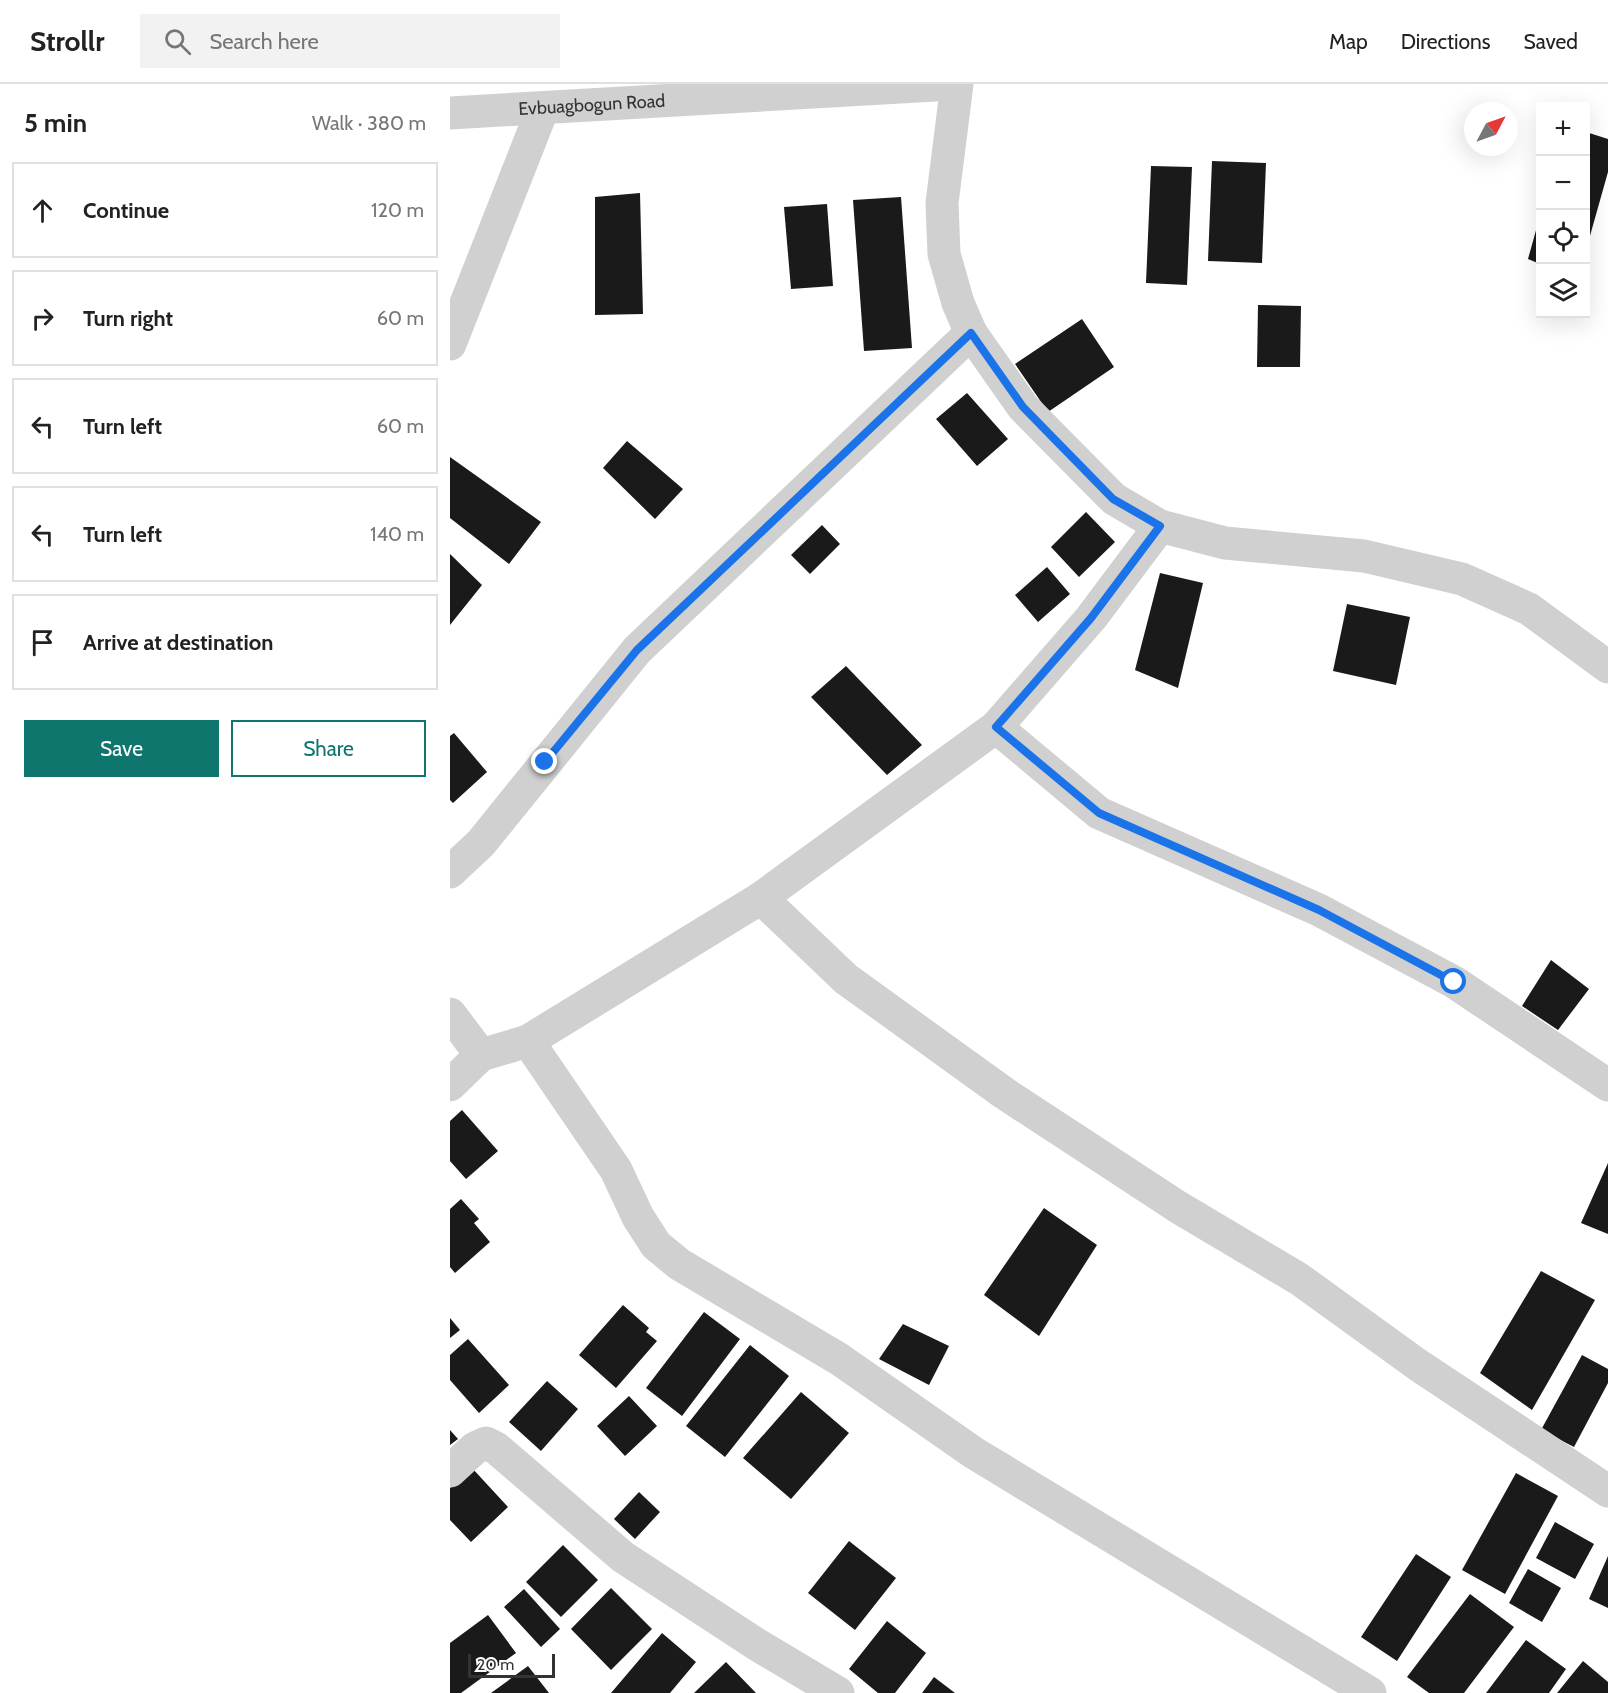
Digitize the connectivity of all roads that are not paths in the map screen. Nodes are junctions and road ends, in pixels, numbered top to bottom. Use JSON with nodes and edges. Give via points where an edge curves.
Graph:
{"nodes":[{"id":1,"x":952,"y":84,"type":"edge"},
{"id":2,"x":957,"y":84,"type":"edge"},
{"id":3,"x":543,"y":108,"type":"junction"},
{"id":4,"x":450,"y":113,"type":"edge"},
{"id":5,"x":971,"y":333,"type":"junction"},
{"id":6,"x":450,"y":344,"type":"edge"},
{"id":7,"x":1160,"y":526,"type":"junction"},
{"id":8,"x":1608,"y":667,"type":"edge"},
{"id":9,"x":996,"y":727,"type":"junction"},
{"id":10,"x":450,"y":872,"type":"edge"},
{"id":11,"x":761,"y":898,"type":"junction"},
{"id":12,"x":450,"y":1014,"type":"edge"},
{"id":13,"x":528,"y":1041,"type":"junction"},
{"id":14,"x":481,"y":1055,"type":"junction"},
{"id":15,"x":450,"y":1085,"type":"edge"},
{"id":16,"x":1608,"y":1085,"type":"edge"},
{"id":17,"x":450,"y":1471,"type":"edge"},
{"id":18,"x":1608,"y":1491,"type":"edge"},
{"id":19,"x":838,"y":1693,"type":"edge"},
{"id":20,"x":1370,"y":1693,"type":"edge"}],
"edges":[{"from":1,"to":3,"type":"street","name":"Evbuagbogun Road"},
{"from":2,"to":5,"type":"street","via":[[942,203],[944,254]]},
{"from":3,"to":4,"type":"street","name":"Evbuagbogun Road"},
{"from":3,"to":6,"type":"street"},
{"from":5,"to":7,"type":"street","via":[[1023,407],[1113,499]]},
{"from":5,"to":10,"type":"street","via":[[637,650],[480,843]]},
{"from":7,"to":8,"type":"street","via":[[1225,543],[1364,556],[1462,579],[1529,609]]},
{"from":7,"to":9,"type":"street","via":[[1091,618]]},
{"from":9,"to":11,"type":"street"},
{"from":9,"to":16,"type":"street","via":[[1099,813],[1319,910],[1454,982]]},
{"from":11,"to":13,"type":"street"},
{"from":11,"to":18,"type":"street","via":[[846,979],[1004,1092],[1178,1207],[1299,1279],[1418,1365]]},
{"from":12,"to":14,"type":"street"},
{"from":13,"to":14,"type":"street"},
{"from":13,"to":20,"type":"street","via":[[616,1170],[656,1245],[679,1264],[839,1359],[974,1453]]},
{"from":14,"to":15,"type":"street"},
{"from":17,"to":19,"type":"street","via":[[475,1448],[486,1443],[496,1448],[623,1557]]}]}
